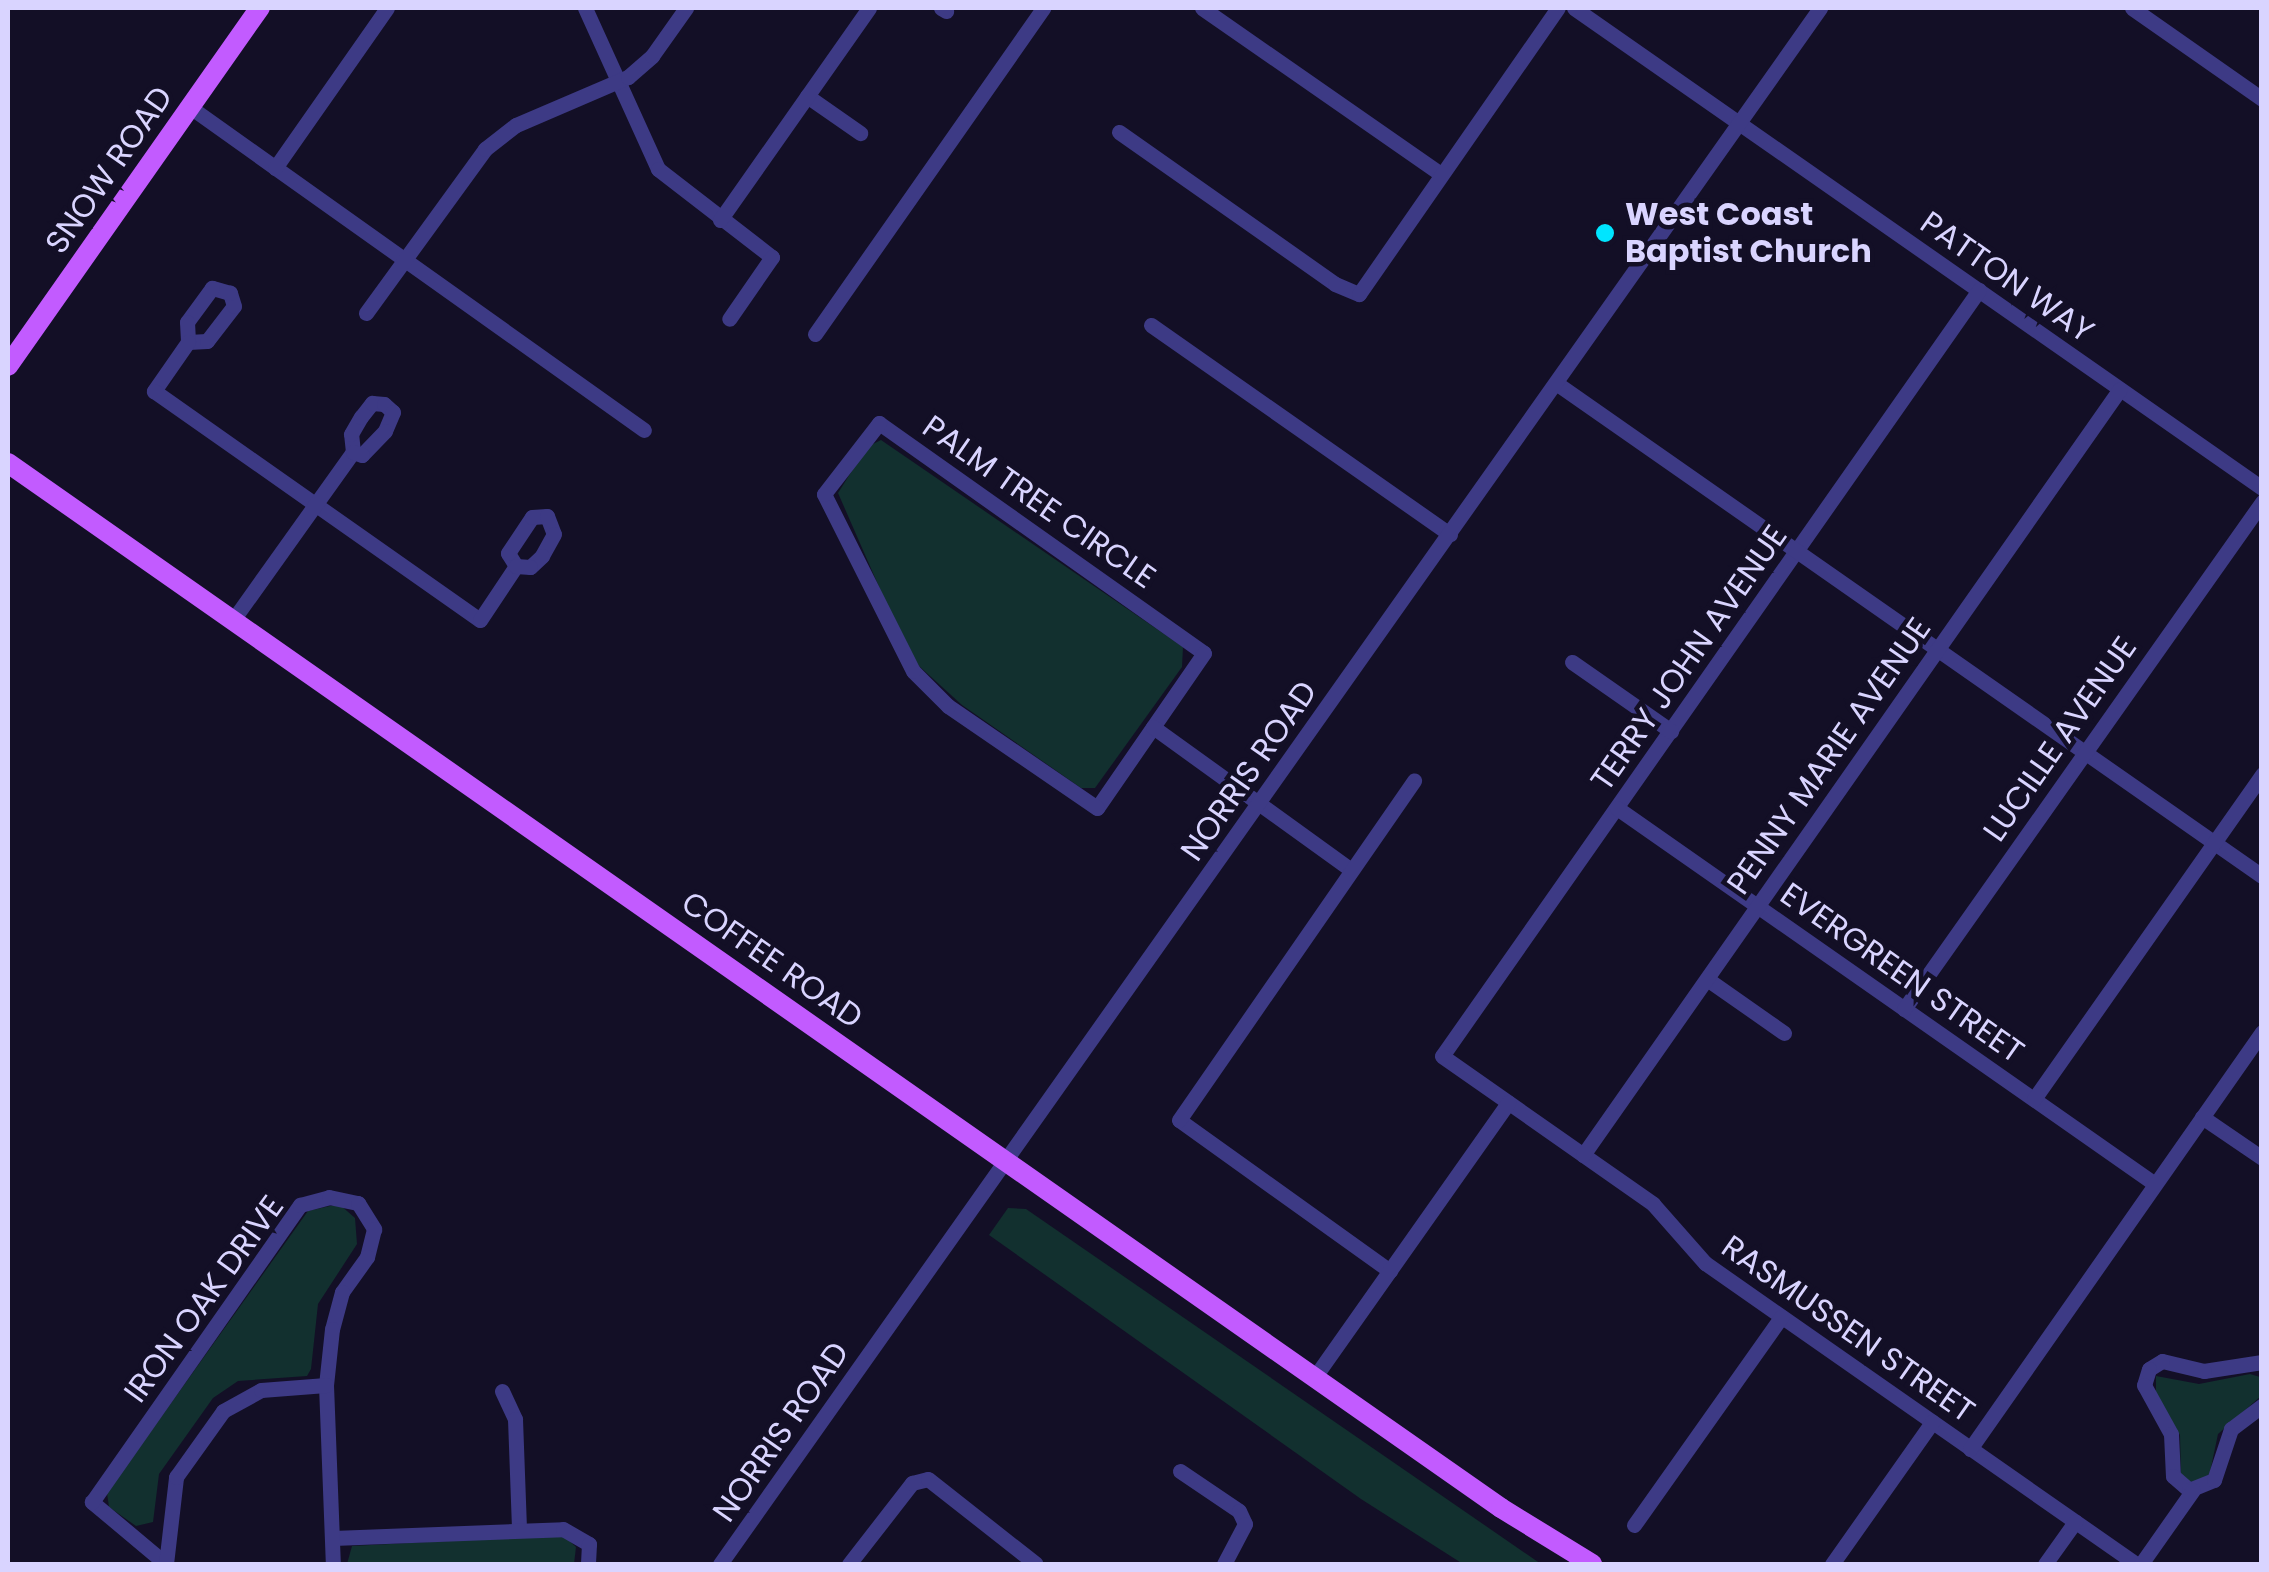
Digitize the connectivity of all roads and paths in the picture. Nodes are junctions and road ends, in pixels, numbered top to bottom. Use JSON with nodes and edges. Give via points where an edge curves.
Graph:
{"nodes":[{"id":1,"x":260,"y":8,"type":"edge"},
{"id":2,"x":387,"y":8,"type":"edge"},
{"id":3,"x":585,"y":8,"type":"edge"},
{"id":4,"x":686,"y":8,"type":"edge"},
{"id":5,"x":869,"y":8,"type":"edge"},
{"id":6,"x":1043,"y":8,"type":"edge"},
{"id":7,"x":1202,"y":8,"type":"edge"},
{"id":8,"x":1558,"y":8,"type":"edge"},
{"id":9,"x":1574,"y":8,"type":"edge"},
{"id":10,"x":1820,"y":8,"type":"edge"},
{"id":11,"x":2132,"y":8,"type":"edge"},
{"id":12,"x":617,"y":82,"type":"junction"},
{"id":13,"x":807,"y":96,"type":"junction"},
{"id":14,"x":2262,"y":98,"type":"edge"},
{"id":15,"x":190,"y":107,"type":"junction"},
{"id":16,"x":1739,"y":123,"type":"junction"},
{"id":17,"x":1119,"y":132,"type":"dead end"},
{"id":18,"x":860,"y":133,"type":"dead end"},
{"id":19,"x":276,"y":168,"type":"junction"},
{"id":20,"x":1441,"y":174,"type":"junction"},
{"id":21,"x":720,"y":220,"type":"junction"},
{"id":22,"x":407,"y":258,"type":"junction"},
{"id":23,"x":1979,"y":290,"type":"junction"},
{"id":24,"x":366,"y":313,"type":"dead end"},
{"id":25,"x":729,"y":319,"type":"dead end"},
{"id":26,"x":1151,"y":325,"type":"dead end"},
{"id":27,"x":815,"y":334,"type":"dead end"},
{"id":28,"x":188,"y":342,"type":"dead end"},
{"id":29,"x":8,"y":366,"type":"edge"},
{"id":30,"x":1556,"y":383,"type":"junction"},
{"id":31,"x":2120,"y":389,"type":"junction"},
{"id":32,"x":644,"y":430,"type":"dead end"},
{"id":33,"x":353,"y":452,"type":"dead end"},
{"id":34,"x":8,"y":463,"type":"edge"},
{"id":35,"x":2262,"y":488,"type":"edge"},
{"id":36,"x":2262,"y":502,"type":"edge"},
{"id":37,"x":316,"y":504,"type":"junction"},
{"id":38,"x":1450,"y":534,"type":"junction"},
{"id":39,"x":1797,"y":551,"type":"junction"},
{"id":40,"x":516,"y":566,"type":"dead end"},
{"id":41,"x":232,"y":620,"type":"junction"},
{"id":42,"x":1937,"y":650,"type":"junction"},
{"id":43,"x":1572,"y":662,"type":"dead end"},
{"id":44,"x":1152,"y":727,"type":"junction"},
{"id":45,"x":1671,"y":731,"type":"junction"},
{"id":46,"x":2085,"y":753,"type":"junction"},
{"id":47,"x":2262,"y":774,"type":"edge"},
{"id":48,"x":1414,"y":780,"type":"dead end"},
{"id":49,"x":1258,"y":805,"type":"junction"},
{"id":50,"x":1617,"y":808,"type":"junction"},
{"id":51,"x":2214,"y":843,"type":"junction"},
{"id":52,"x":1351,"y":870,"type":"junction"},
{"id":53,"x":2262,"y":876,"type":"edge"},
{"id":54,"x":1758,"y":906,"type":"junction"},
{"id":55,"x":1707,"y":979,"type":"junction"},
{"id":56,"x":1904,"y":1009,"type":"junction"},
{"id":57,"x":2262,"y":1032,"type":"edge"},
{"id":58,"x":1784,"y":1033,"type":"dead end"},
{"id":59,"x":1442,"y":1056,"type":"joint"},
{"id":60,"x":2034,"y":1100,"type":"junction"},
{"id":61,"x":1508,"y":1103,"type":"junction"},
{"id":62,"x":2202,"y":1117,"type":"junction"},
{"id":63,"x":1583,"y":1155,"type":"junction"},
{"id":64,"x":2262,"y":1158,"type":"edge"},
{"id":65,"x":1008,"y":1161,"type":"junction"},
{"id":66,"x":2155,"y":1184,"type":"junction"},
{"id":67,"x":1390,"y":1271,"type":"junction"},
{"id":68,"x":1781,"y":1317,"type":"junction"},
{"id":69,"x":2262,"y":1362,"type":"edge"},
{"id":70,"x":1314,"y":1378,"type":"junction"},
{"id":71,"x":326,"y":1385,"type":"junction"},
{"id":72,"x":502,"y":1391,"type":"dead end"},
{"id":73,"x":2262,"y":1406,"type":"edge"},
{"id":74,"x":1932,"y":1422,"type":"junction"},
{"id":75,"x":1970,"y":1449,"type":"junction"},
{"id":76,"x":1180,"y":1471,"type":"dead end"},
{"id":77,"x":2193,"y":1490,"type":"junction"},
{"id":78,"x":1500,"y":1508,"type":"junction"},
{"id":79,"x":2075,"y":1522,"type":"junction"},
{"id":80,"x":1634,"y":1525,"type":"dead end"},
{"id":81,"x":519,"y":1530,"type":"junction"},
{"id":82,"x":333,"y":1538,"type":"junction"},
{"id":83,"x":166,"y":1564,"type":"edge"},
{"id":84,"x":333,"y":1564,"type":"edge"},
{"id":85,"x":588,"y":1564,"type":"edge"},
{"id":86,"x":720,"y":1564,"type":"edge"},
{"id":87,"x":849,"y":1564,"type":"edge"},
{"id":88,"x":1036,"y":1564,"type":"edge"},
{"id":89,"x":1224,"y":1564,"type":"edge"},
{"id":90,"x":1565,"y":1564,"type":"edge"},
{"id":91,"x":1592,"y":1564,"type":"edge"},
{"id":92,"x":1832,"y":1564,"type":"edge"},
{"id":93,"x":2045,"y":1564,"type":"edge"},
{"id":94,"x":2138,"y":1564,"type":"edge"}],
"edges":[{"from":1,"to":15,"type":"main road","name":"SNOW ROAD"},
{"from":2,"to":19,"type":"street"},
{"from":3,"to":12,"type":"street"},
{"from":4,"to":12,"type":"street","via":[[652,56]]},
{"from":5,"to":13,"type":"street"},
{"from":6,"to":27,"type":"street"},
{"from":7,"to":20,"type":"street"},
{"from":8,"to":20,"type":"street"},
{"from":9,"to":16,"type":"street","name":"PATTON WAY"},
{"from":10,"to":16,"type":"street","name":"NORRIS ROAD"},
{"from":11,"to":14,"type":"street"},
{"from":12,"to":21,"type":"street","via":[[658,169]]},
{"from":12,"to":22,"type":"street","via":[[499,136]]},
{"from":13,"to":18,"type":"street"},
{"from":13,"to":21,"type":"street"},
{"from":15,"to":19,"type":"street"},
{"from":15,"to":29,"type":"main road","name":"SNOW ROAD"},
{"from":16,"to":23,"type":"street","name":"PATTON WAY"},
{"from":16,"to":30,"type":"street","name":"NORRIS ROAD"},
{"from":17,"to":20,"type":"street","via":[[1335,284],[1360,294]]},
{"from":19,"to":22,"type":"street"},
{"from":21,"to":25,"type":"street","via":[[772,257]]},
{"from":22,"to":24,"type":"street"},
{"from":22,"to":32,"type":"street"},
{"from":23,"to":31,"type":"street","name":"PATTON WAY"},
{"from":23,"to":39,"type":"street","name":"TERRY JOHN AVENUE"},
{"from":26,"to":38,"type":"street"},
{"from":28,"to":37,"type":"street","via":[[154,391]]},
{"from":30,"to":38,"type":"street","name":"NORRIS ROAD"},
{"from":30,"to":39,"type":"street"},
{"from":31,"to":35,"type":"street","name":"PATTON WAY"},
{"from":31,"to":42,"type":"street","name":"PENNY MARIE AVENUE"},
{"from":33,"to":37,"type":"street"},
{"from":34,"to":41,"type":"main road","name":"COFFEE ROAD"},
{"from":36,"to":46,"type":"street","name":"LUCILLE AVENUE"},
{"from":37,"to":40,"type":"street","via":[[480,620]]},
{"from":37,"to":41,"type":"street"},
{"from":38,"to":49,"type":"street","name":"NORRIS ROAD"},
{"from":39,"to":42,"type":"street"},
{"from":39,"to":45,"type":"street","name":"TERRY JOHN AVENUE"},
{"from":41,"to":65,"type":"main road","name":"COFFEE ROAD"},
{"from":42,"to":46,"type":"street"},
{"from":42,"to":54,"type":"street","name":"PENNY MARIE AVENUE"},
{"from":43,"to":45,"type":"street"},
{"from":44,"to":44,"type":"street","name":"PALM TREE CIRCLE","via":[[1097,808],[929,688],[900,647],[824,494],[879,423],[1204,653]]},
{"from":44,"to":49,"type":"street"},
{"from":45,"to":50,"type":"street","name":"TERRY JOHN AVENUE"},
{"from":46,"to":51,"type":"street"},
{"from":46,"to":56,"type":"street","name":"LUCILLE AVENUE"},
{"from":47,"to":51,"type":"street"},
{"from":48,"to":52,"type":"street"},
{"from":49,"to":52,"type":"street"},
{"from":49,"to":65,"type":"street","name":"NORRIS ROAD"},
{"from":50,"to":54,"type":"street","name":"EVERGREEN STREET"},
{"from":50,"to":59,"type":"street","name":"TERRY JOHN AVENUE"},
{"from":51,"to":53,"type":"street"},
{"from":51,"to":60,"type":"street"},
{"from":52,"to":67,"type":"street","via":[[1179,1120]]},
{"from":54,"to":55,"type":"street","name":"PENNY MARIE AVENUE"},
{"from":54,"to":56,"type":"street","name":"EVERGREEN STREET"},
{"from":55,"to":58,"type":"street"},
{"from":55,"to":63,"type":"street","name":"PENNY MARIE AVENUE"},
{"from":56,"to":60,"type":"street","name":"EVERGREEN STREET"},
{"from":57,"to":62,"type":"street"},
{"from":59,"to":61,"type":"street","name":"RASMUSSEN STREET"},
{"from":60,"to":66,"type":"street","name":"EVERGREEN STREET"},
{"from":61,"to":63,"type":"street","name":"RASMUSSEN STREET"},
{"from":61,"to":67,"type":"street"},
{"from":62,"to":64,"type":"street"},
{"from":62,"to":66,"type":"street"},
{"from":63,"to":68,"type":"street","name":"RASMUSSEN STREET","via":[[1666,1215],[1705,1263]]},
{"from":65,"to":70,"type":"main road","name":"COFFEE ROAD"},
{"from":65,"to":86,"type":"street","name":"NORRIS ROAD"},
{"from":66,"to":75,"type":"street"},
{"from":67,"to":70,"type":"street"},
{"from":68,"to":74,"type":"street","name":"RASMUSSEN STREET"},
{"from":68,"to":80,"type":"street"},
{"from":69,"to":77,"type":"street","via":[[2204,1371],[2162,1361],[2146,1375],[2146,1393],[2171,1434],[2173,1476]]},
{"from":70,"to":78,"type":"main road","name":"COFFEE ROAD"},
{"from":71,"to":82,"type":"street","name":"IRON OAK DRIVE"},
{"from":71,"to":83,"type":"street","name":"IRON OAK DRIVE","via":[[260,1390],[223,1411],[176,1477]]},
{"from":71,"to":83,"type":"street","name":"IRON OAK DRIVE","via":[[342,1292],[367,1258],[374,1228],[358,1204],[329,1197],[300,1205],[92,1502]]},
{"from":72,"to":81,"type":"street","via":[[515,1419]]},
{"from":73,"to":77,"type":"street","via":[[2231,1429],[2214,1480]]},
{"from":74,"to":75,"type":"street","name":"RASMUSSEN STREET"},
{"from":74,"to":92,"type":"street"},
{"from":75,"to":79,"type":"street","name":"RASMUSSEN STREET"},
{"from":76,"to":89,"type":"street","via":[[1239,1512],[1245,1524]]},
{"from":77,"to":94,"type":"street"},
{"from":78,"to":90,"type":"main road","name":"COFFEE ROAD"},
{"from":78,"to":91,"type":"main road","name":"COFFEE ROAD"},
{"from":79,"to":93,"type":"street"},
{"from":79,"to":94,"type":"street","name":"RASMUSSEN STREET"},
{"from":81,"to":82,"type":"street"},
{"from":81,"to":85,"type":"street","via":[[563,1529],[589,1544]]},
{"from":82,"to":84,"type":"street","name":"IRON OAK DRIVE"},
{"from":87,"to":88,"type":"street","via":[[920,1480],[940,1483]]}]}
